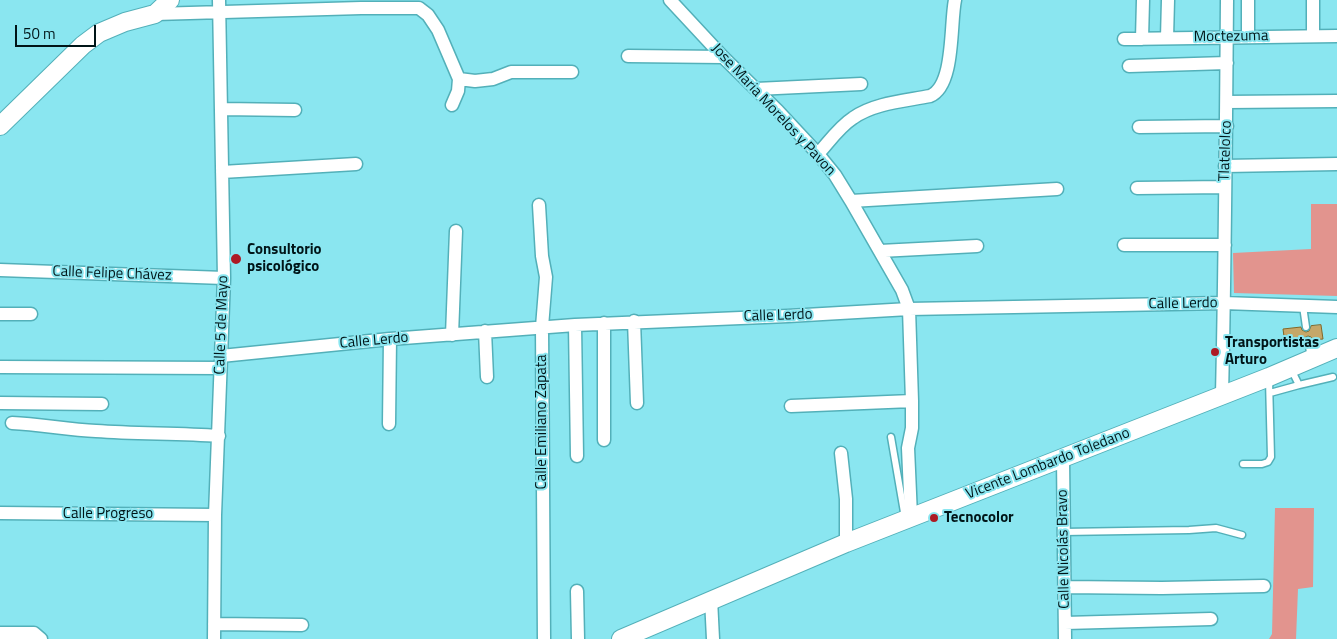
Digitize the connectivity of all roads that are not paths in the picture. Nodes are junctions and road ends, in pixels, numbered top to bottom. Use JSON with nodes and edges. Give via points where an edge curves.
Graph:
{"nodes":[{"id":1,"x":170,"y":0,"type":"edge"},
{"id":2,"x":670,"y":0,"type":"edge"},
{"id":3,"x":955,"y":0,"type":"edge"},
{"id":4,"x":1143,"y":0,"type":"edge"},
{"id":5,"x":1168,"y":0,"type":"edge"},
{"id":6,"x":1227,"y":0,"type":"edge"},
{"id":7,"x":1248,"y":0,"type":"edge"},
{"id":8,"x":1313,"y":0,"type":"edge"},
{"id":9,"x":403,"y":4,"type":"edge"},
{"id":10,"x":219,"y":5,"type":"edge"},
{"id":11,"x":291,"y":5,"type":"edge"},
{"id":12,"x":155,"y":14,"type":"junction"},
{"id":13,"x":1313,"y":36,"type":"junction"},
{"id":14,"x":1337,"y":36,"type":"edge"},
{"id":15,"x":1227,"y":37,"type":"junction"},
{"id":16,"x":1248,"y":37,"type":"junction"},
{"id":17,"x":1124,"y":38,"type":"dead end"},
{"id":18,"x":1167,"y":38,"type":"junction"},
{"id":19,"x":1142,"y":39,"type":"junction"},
{"id":20,"x":628,"y":56,"type":"dead end"},
{"id":21,"x":723,"y":57,"type":"junction"},
{"id":22,"x":1227,"y":64,"type":"junction"},
{"id":23,"x":1129,"y":66,"type":"dead end"},
{"id":24,"x":572,"y":72,"type":"dead end"},
{"id":25,"x":459,"y":79,"type":"junction"},
{"id":26,"x":862,"y":84,"type":"dead end"},
{"id":27,"x":756,"y":89,"type":"junction"},
{"id":28,"x":1337,"y":101,"type":"edge"},
{"id":29,"x":1227,"y":102,"type":"junction"},
{"id":30,"x":452,"y":105,"type":"dead end"},
{"id":31,"x":221,"y":109,"type":"junction"},
{"id":32,"x":295,"y":110,"type":"dead end"},
{"id":33,"x":0,"y":126,"type":"edge"},
{"id":34,"x":1139,"y":126,"type":"dead end"},
{"id":35,"x":1227,"y":126,"type":"junction"},
{"id":36,"x":818,"y":154,"type":"junction"},
{"id":37,"x":356,"y":164,"type":"dead end"},
{"id":38,"x":1337,"y":164,"type":"edge"},
{"id":39,"x":1225,"y":166,"type":"junction"},
{"id":40,"x":222,"y":172,"type":"junction"},
{"id":41,"x":1225,"y":186,"type":"junction"},
{"id":42,"x":1137,"y":188,"type":"dead end"},
{"id":43,"x":1057,"y":189,"type":"dead end"},
{"id":44,"x":851,"y":201,"type":"junction"},
{"id":45,"x":539,"y":205,"type":"dead end"},
{"id":46,"x":456,"y":231,"type":"dead end"},
{"id":47,"x":1225,"y":244,"type":"junction"},
{"id":48,"x":1124,"y":245,"type":"dead end"},
{"id":49,"x":977,"y":246,"type":"dead end"},
{"id":50,"x":880,"y":250,"type":"junction"},
{"id":51,"x":0,"y":270,"type":"edge"},
{"id":52,"x":224,"y":278,"type":"junction"},
{"id":53,"x":1224,"y":303,"type":"junction"},
{"id":54,"x":1303,"y":306,"type":"junction"},
{"id":55,"x":1337,"y":307,"type":"edge"},
{"id":56,"x":909,"y":309,"type":"junction"},
{"id":57,"x":0,"y":314,"type":"edge"},
{"id":58,"x":31,"y":314,"type":"dead end"},
{"id":59,"x":634,"y":321,"type":"junction"},
{"id":60,"x":604,"y":323,"type":"junction"},
{"id":61,"x":575,"y":325,"type":"junction"},
{"id":62,"x":542,"y":327,"type":"junction"},
{"id":63,"x":1306,"y":327,"type":"dead end"},
{"id":64,"x":485,"y":331,"type":"junction"},
{"id":65,"x":452,"y":335,"type":"junction"},
{"id":66,"x":390,"y":339,"type":"junction"},
{"id":67,"x":1308,"y":341,"type":"dead end"},
{"id":68,"x":1337,"y":348,"type":"edge"},
{"id":69,"x":1311,"y":359,"type":"junction"},
{"id":70,"x":221,"y":362,"type":"junction"},
{"id":71,"x":0,"y":367,"type":"edge"},
{"id":72,"x":1291,"y":368,"type":"junction"},
{"id":73,"x":487,"y":377,"type":"dead end"},
{"id":74,"x":1333,"y":377,"type":"dead end"},
{"id":75,"x":1269,"y":385,"type":"junction"},
{"id":76,"x":1299,"y":385,"type":"junction"},
{"id":77,"x":1222,"y":396,"type":"junction"},
{"id":78,"x":912,"y":401,"type":"junction"},
{"id":79,"x":0,"y":403,"type":"edge"},
{"id":80,"x":637,"y":403,"type":"dead end"},
{"id":81,"x":102,"y":404,"type":"dead end"},
{"id":82,"x":791,"y":406,"type":"dead end"},
{"id":83,"x":12,"y":424,"type":"dead end"},
{"id":84,"x":389,"y":424,"type":"dead end"},
{"id":85,"x":218,"y":436,"type":"junction"},
{"id":86,"x":892,"y":437,"type":"dead end"},
{"id":87,"x":604,"y":440,"type":"dead end"},
{"id":88,"x":841,"y":453,"type":"dead end"},
{"id":89,"x":577,"y":456,"type":"dead end"},
{"id":90,"x":1063,"y":458,"type":"junction"},
{"id":91,"x":1243,"y":464,"type":"dead end"},
{"id":92,"x":0,"y":513,"type":"edge"},
{"id":93,"x":215,"y":514,"type":"junction"},
{"id":94,"x":908,"y":518,"type":"junction"},
{"id":95,"x":1063,"y":532,"type":"junction"},
{"id":96,"x":1242,"y":535,"type":"dead end"},
{"id":97,"x":846,"y":543,"type":"junction"},
{"id":98,"x":1264,"y":586,"type":"dead end"},
{"id":99,"x":1064,"y":587,"type":"junction"},
{"id":100,"x":578,"y":591,"type":"dead end"},
{"id":101,"x":711,"y":599,"type":"junction"},
{"id":102,"x":1211,"y":619,"type":"dead end"},
{"id":103,"x":1065,"y":623,"type":"junction"},
{"id":104,"x":214,"y":624,"type":"junction"},
{"id":105,"x":302,"y":625,"type":"dead end"},
{"id":106,"x":0,"y":633,"type":"edge"},
{"id":107,"x":41,"y":639,"type":"edge"},
{"id":108,"x":214,"y":639,"type":"edge"},
{"id":109,"x":544,"y":639,"type":"edge"},
{"id":110,"x":578,"y":639,"type":"edge"},
{"id":111,"x":621,"y":639,"type":"edge"},
{"id":112,"x":713,"y":639,"type":"edge"},
{"id":113,"x":1065,"y":639,"type":"edge"}],
"edges":[{"from":1,"to":12,"type":"main road"},
{"from":2,"to":21,"type":"street","name":"Jose Maria Morelos y Pavon"},
{"from":3,"to":36,"type":"street","via":[[948,66],[938,91],[930,96],[868,109],[841,127]]},
{"from":4,"to":19,"type":"street"},
{"from":5,"to":18,"type":"street"},
{"from":6,"to":15,"type":"street","name":"Tlatelolco"},
{"from":7,"to":16,"type":"street"},
{"from":8,"to":13,"type":"street"},
{"from":9,"to":11,"type":"street"},
{"from":9,"to":25,"type":"street","via":[[419,8],[428,15]]},
{"from":10,"to":11,"type":"street"},
{"from":10,"to":12,"type":"street"},
{"from":10,"to":31,"type":"street","name":"Calle 5 de Mayo"},
{"from":12,"to":33,"type":"main road","via":[[99,33]]},
{"from":13,"to":14,"type":"street","name":"Moctezuma"},
{"from":13,"to":16,"type":"street","name":"Moctezuma"},
{"from":15,"to":16,"type":"street","name":"Moctezuma"},
{"from":15,"to":18,"type":"street","name":"Moctezuma"},
{"from":15,"to":22,"type":"street","name":"Tlatelolco"},
{"from":17,"to":19,"type":"street","name":"Moctezuma"},
{"from":18,"to":19,"type":"street","name":"Moctezuma"},
{"from":20,"to":21,"type":"street"},
{"from":21,"to":27,"type":"street","name":"Jose Maria Morelos y Pavon"},
{"from":22,"to":23,"type":"street"},
{"from":22,"to":29,"type":"street","name":"Tlatelolco"},
{"from":24,"to":25,"type":"street","via":[[511,72],[493,79]]},
{"from":25,"to":30,"type":"street"},
{"from":26,"to":27,"type":"street"},
{"from":27,"to":36,"type":"street","name":"Jose Maria Morelos y Pavon"},
{"from":28,"to":29,"type":"street"},
{"from":29,"to":35,"type":"street","name":"Tlatelolco"},
{"from":31,"to":32,"type":"street"},
{"from":31,"to":40,"type":"street","name":"Calle 5 de Mayo"},
{"from":34,"to":35,"type":"street"},
{"from":35,"to":39,"type":"street","name":"Tlatelolco"},
{"from":36,"to":44,"type":"street","name":"Jose Maria Morelos y Pavon"},
{"from":37,"to":40,"type":"street"},
{"from":38,"to":39,"type":"street"},
{"from":39,"to":41,"type":"street","name":"Tlatelolco"},
{"from":40,"to":52,"type":"street","name":"Calle 5 de Mayo"},
{"from":41,"to":42,"type":"street"},
{"from":41,"to":47,"type":"street","name":"Tlatelolco"},
{"from":43,"to":44,"type":"street"},
{"from":44,"to":50,"type":"street","name":"Jose Maria Morelos y Pavon"},
{"from":45,"to":62,"type":"street","name":"Calle Emiliano Zapata","via":[[546,277]]},
{"from":46,"to":65,"type":"street"},
{"from":47,"to":48,"type":"street"},
{"from":47,"to":53,"type":"street","name":"Tlatelolco"},
{"from":49,"to":50,"type":"street"},
{"from":50,"to":56,"type":"street","name":"Jose Maria Morelos y Pavon"},
{"from":51,"to":52,"type":"street","name":"Calle Felipe Chávez"},
{"from":52,"to":70,"type":"street","name":"Calle 5 de Mayo"},
{"from":53,"to":54,"type":"street","name":"Calle Lerdo"},
{"from":53,"to":56,"type":"street","name":"Calle Lerdo"},
{"from":53,"to":77,"type":"street","name":"Tlatelolco"},
{"from":54,"to":55,"type":"street","name":"Calle Lerdo"},
{"from":54,"to":63,"type":"lane"},
{"from":56,"to":59,"type":"street","name":"Calle Lerdo"},
{"from":56,"to":78,"type":"street","name":"Jose Maria Morelos y Pavon"},
{"from":57,"to":58,"type":"street"},
{"from":59,"to":60,"type":"street","name":"Calle Lerdo"},
{"from":59,"to":80,"type":"street"},
{"from":60,"to":61,"type":"street","name":"Calle Lerdo"},
{"from":60,"to":87,"type":"street"},
{"from":61,"to":62,"type":"street","name":"Calle Lerdo"},
{"from":61,"to":89,"type":"street"},
{"from":62,"to":64,"type":"street","name":"Calle Lerdo"},
{"from":62,"to":109,"type":"street","name":"Calle Emiliano Zapata"},
{"from":64,"to":65,"type":"street","name":"Calle Lerdo"},
{"from":64,"to":73,"type":"street"},
{"from":65,"to":66,"type":"street","name":"Calle Lerdo"},
{"from":66,"to":70,"type":"street","name":"Calle Lerdo"},
{"from":66,"to":84,"type":"street"},
{"from":67,"to":69,"type":"lane"},
{"from":68,"to":69,"type":"main road","name":"Vicente Lombardo Toledano"},
{"from":69,"to":72,"type":"main road","name":"Vicente Lombardo Toledano"},
{"from":70,"to":71,"type":"street","name":"Calle Lerdo"},
{"from":70,"to":85,"type":"street","name":"Calle 5 de Mayo"},
{"from":72,"to":75,"type":"main road","name":"Vicente Lombardo Toledano"},
{"from":72,"to":76,"type":"lane"},
{"from":74,"to":76,"type":"lane"},
{"from":75,"to":76,"type":"lane"},
{"from":75,"to":77,"type":"main road","name":"Vicente Lombardo Toledano"},
{"from":75,"to":91,"type":"lane","via":[[1271,457],[1262,464]]},
{"from":77,"to":90,"type":"main road","name":"Vicente Lombardo Toledano"},
{"from":78,"to":82,"type":"street"},
{"from":78,"to":94,"type":"street","name":"Jose Maria Morelos y Pavon"},
{"from":79,"to":81,"type":"street"},
{"from":83,"to":85,"type":"street","via":[[88,431]]},
{"from":85,"to":93,"type":"street","name":"Calle 5 de Mayo"},
{"from":86,"to":94,"type":"lane"},
{"from":88,"to":97,"type":"street"},
{"from":90,"to":94,"type":"main road","name":"Vicente Lombardo Toledano"},
{"from":90,"to":95,"type":"street","name":"Calle Nicolás Bravo"},
{"from":92,"to":93,"type":"street","name":"Calle Progreso"},
{"from":93,"to":104,"type":"street","name":"Calle 5 de Mayo"},
{"from":94,"to":97,"type":"main road","name":"Vicente Lombardo Toledano"},
{"from":95,"to":96,"type":"lane","via":[[1216,528]]},
{"from":95,"to":99,"type":"street","name":"Calle Nicolás Bravo"},
{"from":97,"to":101,"type":"main road","name":"Vicente Lombardo Toledano"},
{"from":98,"to":99,"type":"street"},
{"from":99,"to":103,"type":"street","name":"Calle Nicolás Bravo"},
{"from":100,"to":110,"type":"street"},
{"from":101,"to":111,"type":"main road","name":"Vicente Lombardo Toledano"},
{"from":101,"to":112,"type":"street"},
{"from":102,"to":103,"type":"street"},
{"from":103,"to":113,"type":"street","name":"Calle Nicolás Bravo"},
{"from":104,"to":105,"type":"street"},
{"from":104,"to":108,"type":"street","name":"Calle 5 de Mayo"},
{"from":106,"to":107,"type":"street","via":[[34,632]]}]}
